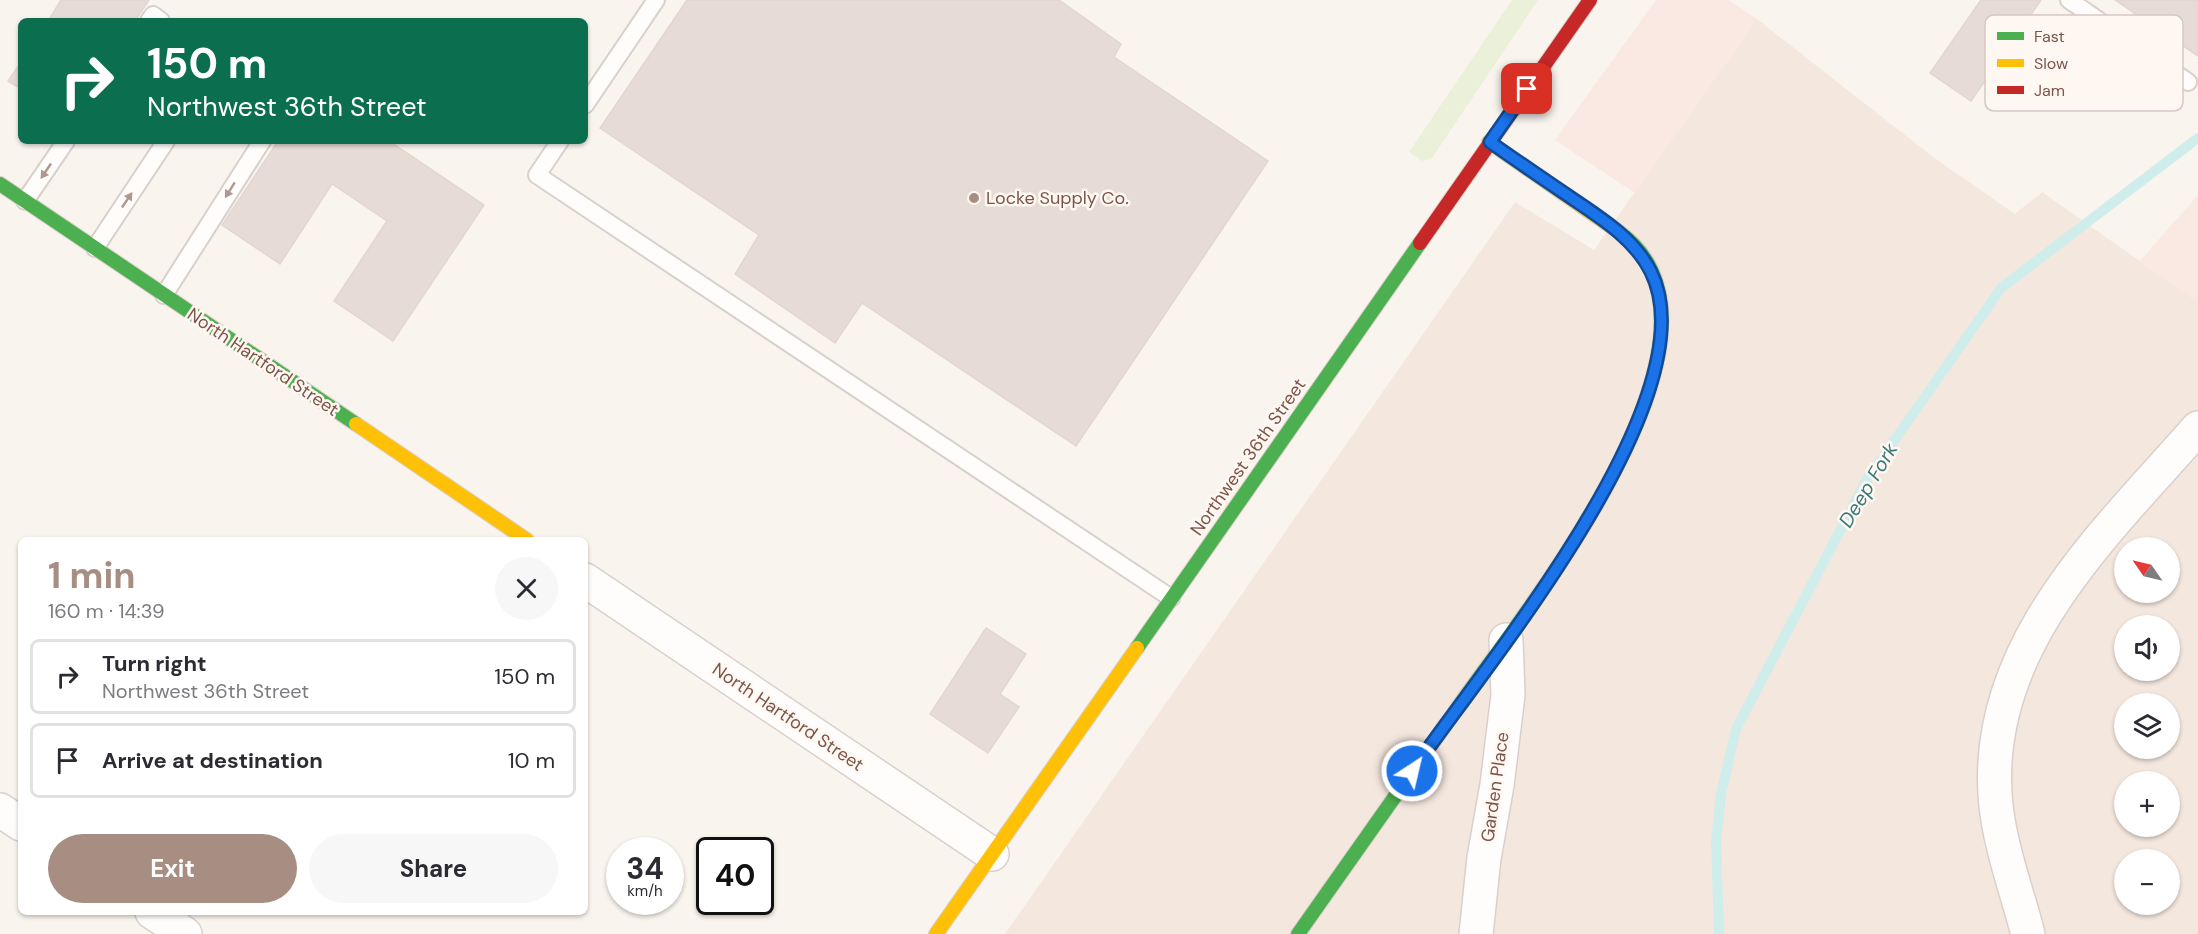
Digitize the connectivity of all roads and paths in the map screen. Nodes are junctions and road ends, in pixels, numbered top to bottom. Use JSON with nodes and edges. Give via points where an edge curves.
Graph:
{"nodes":[{"id":1,"x":656,"y":0,"type":"edge"},
{"id":2,"x":1590,"y":0,"type":"edge"},
{"id":3,"x":2069,"y":0,"type":"edge"},
{"id":4,"x":2091,"y":15,"type":"edge"},
{"id":5,"x":2183,"y":79,"type":"edge"},
{"id":6,"x":2188,"y":82,"type":"dead end"},
{"id":7,"x":588,"y":101,"type":"edge"},
{"id":8,"x":1490,"y":142,"type":"junction"},
{"id":9,"x":64,"y":144,"type":"edge"},
{"id":10,"x":164,"y":144,"type":"edge"},
{"id":11,"x":260,"y":144,"type":"edge"},
{"id":12,"x":558,"y":144,"type":"edge"},
{"id":13,"x":0,"y":184,"type":"edge"},
{"id":14,"x":25,"y":201,"type":"junction"},
{"id":15,"x":95,"y":248,"type":"junction"},
{"id":16,"x":164,"y":295,"type":"junction"},
{"id":17,"x":2198,"y":428,"type":"edge"},
{"id":18,"x":522,"y":537,"type":"edge"},
{"id":19,"x":588,"y":581,"type":"edge"},
{"id":20,"x":1171,"y":598,"type":"junction"},
{"id":21,"x":1506,"y":640,"type":"junction"},
{"id":22,"x":0,"y":810,"type":"edge"},
{"id":23,"x":18,"y":822,"type":"edge"},
{"id":24,"x":992,"y":854,"type":"junction"},
{"id":25,"x":156,"y":915,"type":"edge"},
{"id":26,"x":185,"y":934,"type":"edge"},
{"id":27,"x":936,"y":934,"type":"edge"},
{"id":28,"x":1298,"y":934,"type":"edge"},
{"id":29,"x":1476,"y":934,"type":"edge"},
{"id":30,"x":2028,"y":934,"type":"edge"}],
"edges":[{"from":1,"to":7,"type":"lane"},
{"from":2,"to":8,"type":"street","name":"Northwest 36th Street"},
{"from":3,"to":4,"type":"lane"},
{"from":5,"to":6,"type":"lane"},
{"from":8,"to":20,"type":"street","name":"Northwest 36th Street"},
{"from":8,"to":21,"type":"street","via":[[1632,243],[1651,271],[1663,323],[1658,363],[1612,479],[1580,534]]},
{"from":9,"to":14,"type":"lane","one_way":true},
{"from":15,"to":10,"type":"lane","one_way":true},
{"from":11,"to":16,"type":"lane","one_way":true},
{"from":12,"to":20,"type":"lane","via":[[537,175]]},
{"from":13,"to":14,"type":"street","name":"North Hartford Street"},
{"from":14,"to":15,"type":"street","name":"North Hartford Street"},
{"from":15,"to":16,"type":"street","name":"North Hartford Street"},
{"from":16,"to":18,"type":"street","name":"North Hartford Street"},
{"from":17,"to":30,"type":"street","via":[[2067,583],[2038,623],[2007,691],[1997,740],[1996,806]]},
{"from":19,"to":24,"type":"street","name":"North Hartford Street"},
{"from":20,"to":24,"type":"street","name":"Northwest 36th Street"},
{"from":21,"to":28,"type":"street"},
{"from":21,"to":29,"type":"street","name":"Garden Place","via":[[1508,695]]},
{"from":22,"to":23,"type":"street"},
{"from":24,"to":27,"type":"street","name":"Northwest 36th Street"},
{"from":25,"to":26,"type":"street"}]}
